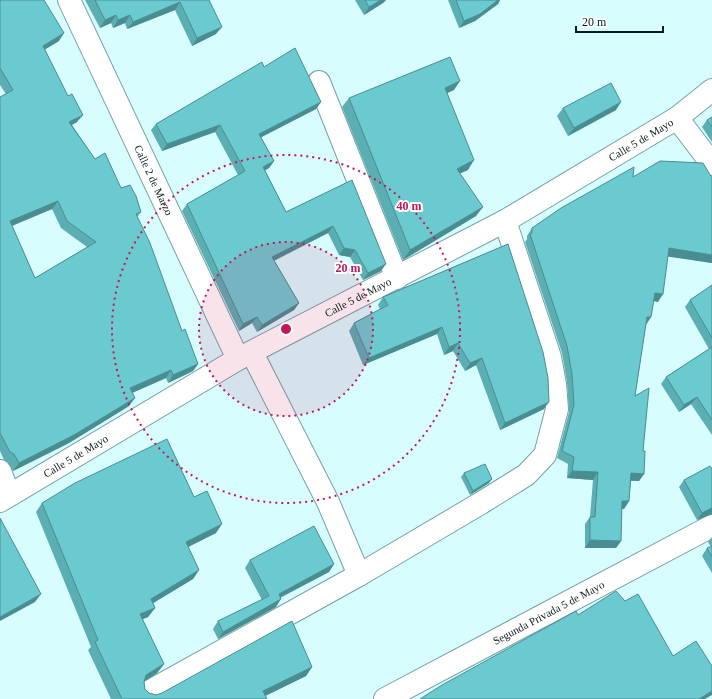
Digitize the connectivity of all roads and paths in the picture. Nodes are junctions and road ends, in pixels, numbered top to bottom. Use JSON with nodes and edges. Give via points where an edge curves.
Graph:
{"nodes":[{"id":1,"x":69,"y":0,"type":"edge"},
{"id":2,"x":319,"y":82,"type":"dead end"},
{"id":3,"x":712,"y":90,"type":"edge"},
{"id":4,"x":677,"y":118,"type":"junction"},
{"id":5,"x":712,"y":164,"type":"edge"},
{"id":6,"x":505,"y":221,"type":"junction"},
{"id":7,"x":397,"y":278,"type":"junction"},
{"id":8,"x":245,"y":356,"type":"junction"},
{"id":9,"x":0,"y":471,"type":"edge"},
{"id":10,"x":4,"y":498,"type":"edge"},
{"id":11,"x":712,"y":526,"type":"edge"},
{"id":12,"x":359,"y":575,"type":"junction"},
{"id":13,"x":150,"y":691,"type":"dead end"},
{"id":14,"x":385,"y":699,"type":"edge"}],
"edges":[{"from":1,"to":8,"type":"street","name":"Calle 2 de Marzo"},
{"from":2,"to":7,"type":"street"},
{"from":3,"to":4,"type":"street","name":"Calle 5 de Mayo"},
{"from":4,"to":5,"type":"street"},
{"from":4,"to":6,"type":"street","name":"Calle 5 de Mayo"},
{"from":6,"to":7,"type":"street","name":"Calle 5 de Mayo"},
{"from":6,"to":12,"type":"street","via":[[550,357],[555,384],[557,409],[545,455],[526,474]]},
{"from":7,"to":8,"type":"street","name":"Calle 5 de Mayo"},
{"from":8,"to":10,"type":"street","name":"Calle 5 de Mayo"},
{"from":8,"to":12,"type":"street","name":"Calle 2 de Marzo","via":[[328,502]]},
{"from":9,"to":10,"type":"street"},
{"from":11,"to":14,"type":"street","name":"Segunda Privada 5 de Mayo"},
{"from":12,"to":13,"type":"street"}]}
